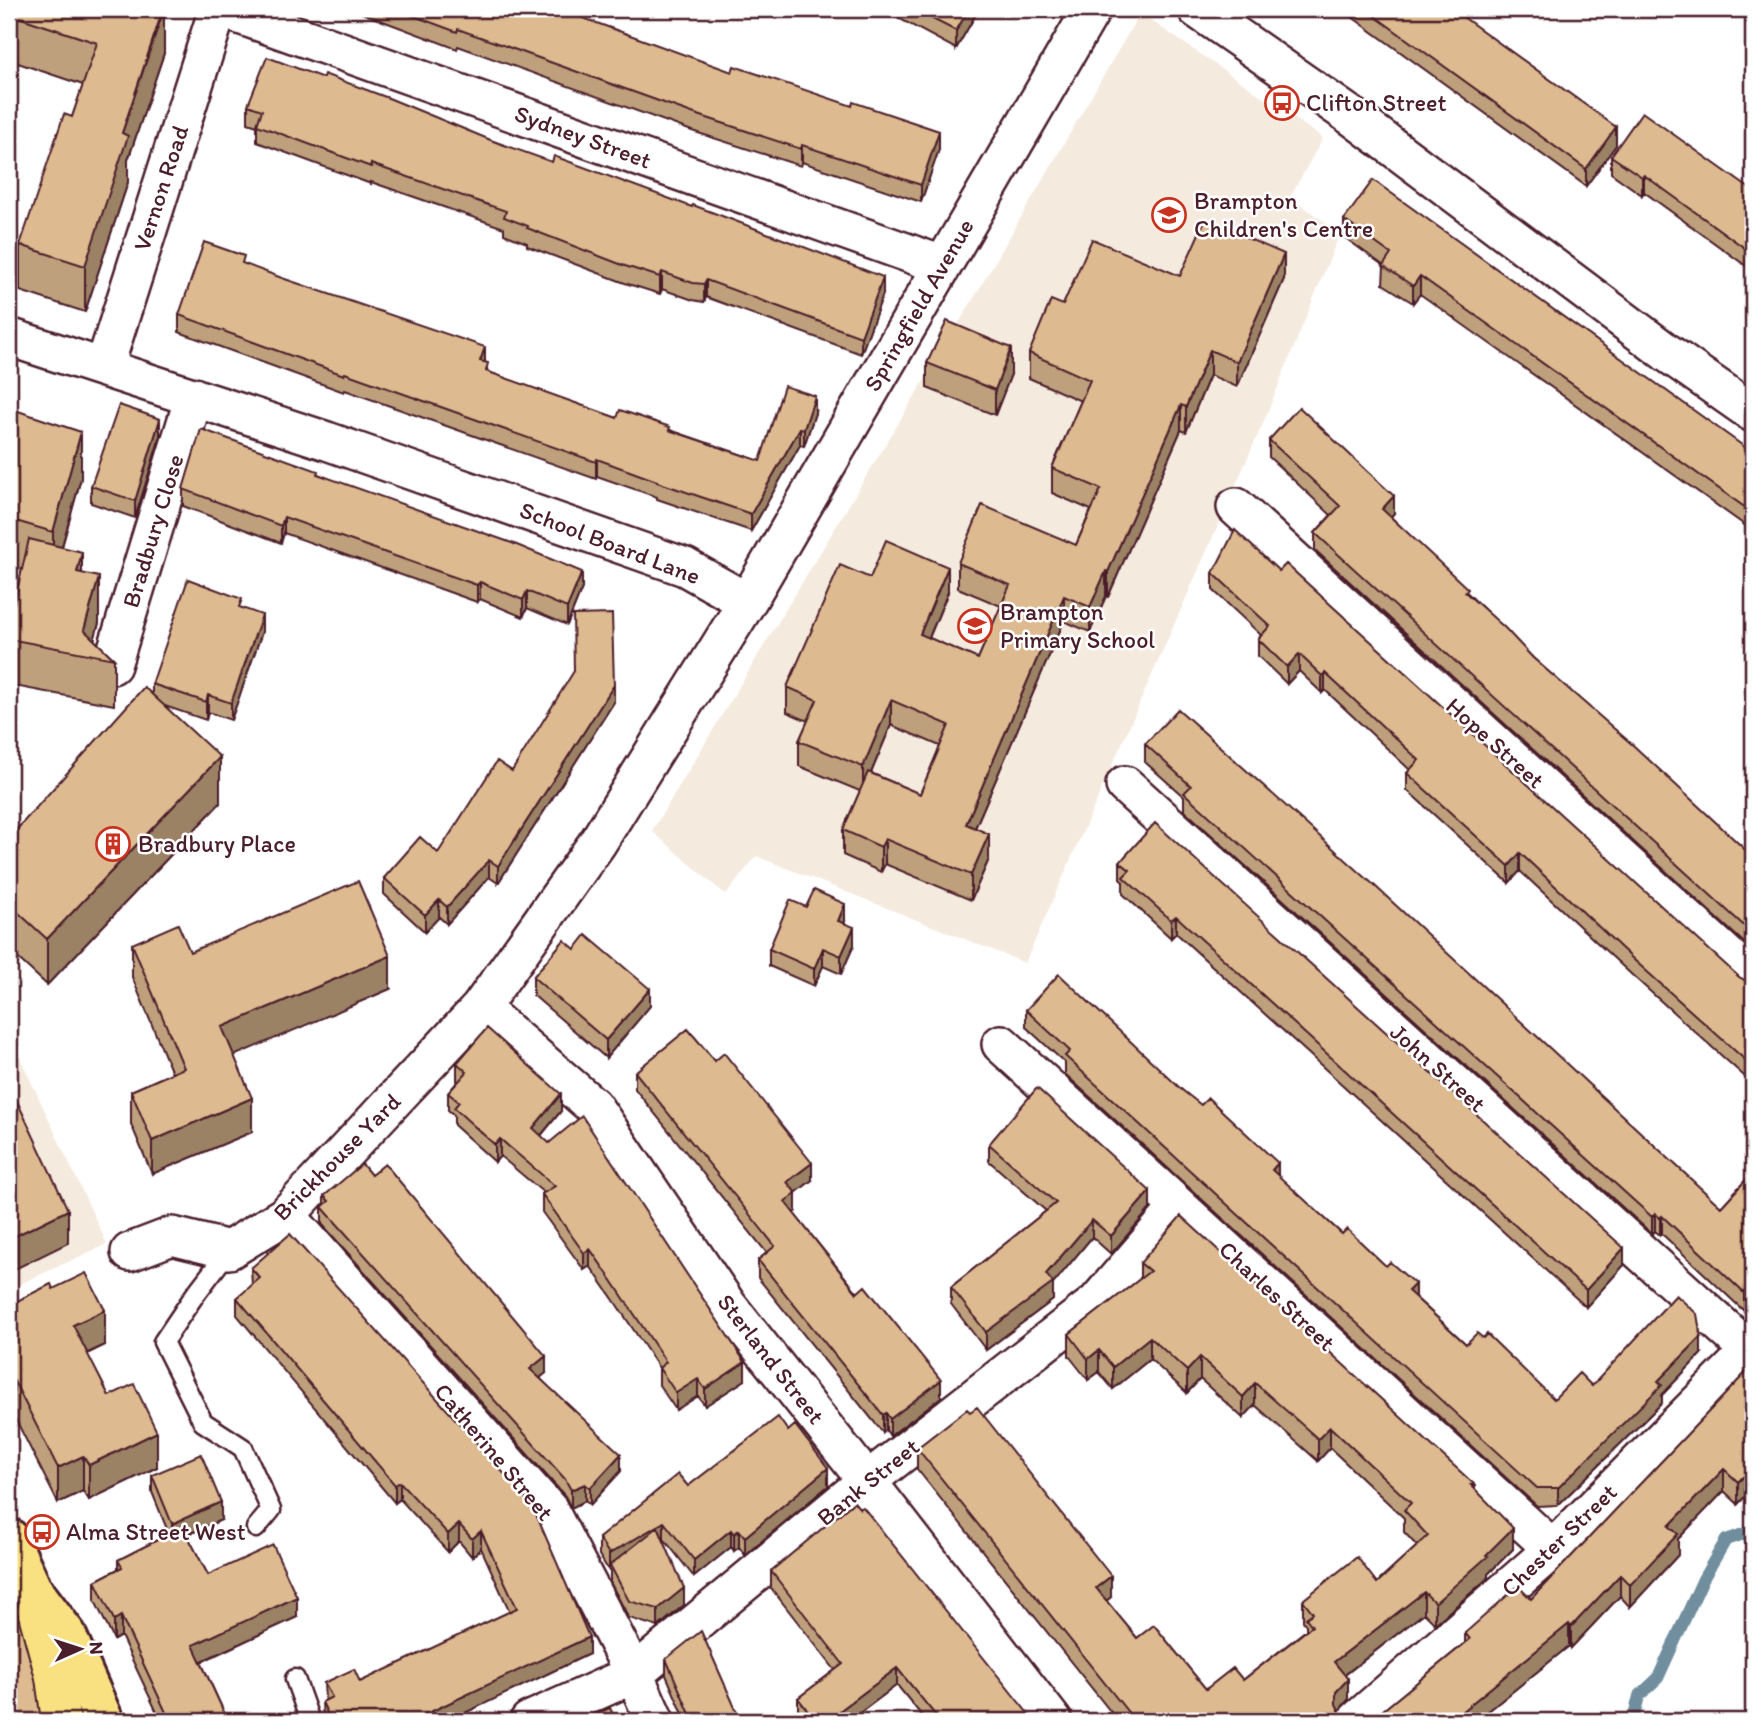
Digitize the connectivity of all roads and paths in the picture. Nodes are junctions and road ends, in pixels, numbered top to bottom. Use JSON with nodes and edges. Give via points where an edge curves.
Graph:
{"nodes":[{"id":1,"x":221,"y":9,"type":"edge"},
{"id":2,"x":1092,"y":9,"type":"edge"},
{"id":3,"x":1198,"y":9,"type":"edge"},
{"id":4,"x":942,"y":265,"type":"junction"},
{"id":5,"x":9,"y":337,"type":"edge"},
{"id":6,"x":104,"y":368,"type":"junction"},
{"id":7,"x":194,"y":397,"type":"junction"},
{"id":8,"x":1753,"y":413,"type":"edge"},
{"id":9,"x":1236,"y":507,"type":"dead end"},
{"id":10,"x":747,"y":602,"type":"junction"},
{"id":11,"x":112,"y":665,"type":"dead end"},
{"id":12,"x":1125,"y":785,"type":"dead end"},
{"id":13,"x":1753,"y":979,"type":"edge"},
{"id":14,"x":480,"y":1008,"type":"junction"},
{"id":15,"x":1000,"y":1044,"type":"dead end"},
{"id":16,"x":1180,"y":1207,"type":"junction"},
{"id":17,"x":286,"y":1215,"type":"junction"},
{"id":18,"x":229,"y":1250,"type":"junction"},
{"id":19,"x":130,"y":1252,"type":"dead end"},
{"id":20,"x":1752,"y":1350,"type":"edge"},
{"id":21,"x":867,"y":1481,"type":"junction"},
{"id":22,"x":256,"y":1528,"type":"dead end"},
{"id":23,"x":9,"y":1538,"type":"edge"},
{"id":24,"x":1553,"y":1549,"type":"junction"},
{"id":25,"x":32,"y":1589,"type":"junction"},
{"id":26,"x":634,"y":1674,"type":"junction"},
{"id":27,"x":295,"y":1679,"type":"dead end"},
{"id":28,"x":61,"y":1721,"type":"edge"},
{"id":29,"x":104,"y":1721,"type":"edge"},
{"id":30,"x":310,"y":1721,"type":"edge"},
{"id":31,"x":529,"y":1721,"type":"edge"},
{"id":32,"x":654,"y":1721,"type":"edge"},
{"id":33,"x":1053,"y":1721,"type":"edge"},
{"id":34,"x":1356,"y":1721,"type":"edge"}],
"edges":[{"from":1,"to":4,"type":"street","name":"Sydney Street"},
{"from":1,"to":6,"type":"street","name":"Vernon Road"},
{"from":2,"to":4,"type":"street","name":"Springfield Avenue"},
{"from":3,"to":8,"type":"street","via":[[1354,118]]},
{"from":4,"to":10,"type":"street","name":"Springfield Avenue"},
{"from":5,"to":6,"type":"street","name":"School Board Lane"},
{"from":6,"to":7,"type":"street","name":"School Board Lane"},
{"from":7,"to":10,"type":"street","name":"School Board Lane","via":[[685,567]]},
{"from":7,"to":11,"type":"street","name":"Bradbury Close"},
{"from":9,"to":13,"type":"street","name":"Hope Street"},
{"from":10,"to":14,"type":"street","via":[[598,842]]},
{"from":12,"to":20,"type":"street","name":"John Street"},
{"from":14,"to":17,"type":"street","name":"Brickhouse Yard"},
{"from":14,"to":21,"type":"street","name":"Sterland Street","via":[[593,1106],[728,1306]]},
{"from":15,"to":16,"type":"street","name":"Charles Street"},
{"from":16,"to":21,"type":"street","name":"Bank Street","via":[[1097,1302]]},
{"from":16,"to":24,"type":"street","name":"Charles Street"},
{"from":17,"to":18,"type":"street","name":"Brickhouse Yard"},
{"from":17,"to":26,"type":"street","name":"Catherine Street","via":[[549,1510]]},
{"from":18,"to":19,"type":"street","via":[[172,1236]]},
{"from":18,"to":22,"type":"lane","via":[[163,1342],[203,1422],[243,1448],[271,1510]]},
{"from":20,"to":24,"type":"street","name":"Chester Street"},
{"from":21,"to":26,"type":"street","name":"Bank Street"},
{"from":21,"to":33,"type":"street","name":"Sterland Street"},
{"from":23,"to":25,"type":"highway"},
{"from":24,"to":34,"type":"street","name":"Chester Street"},
{"from":25,"to":28,"type":"highway"},
{"from":25,"to":29,"type":"highway","via":[[66,1634]]},
{"from":26,"to":31,"type":"street","name":"Bank Street"},
{"from":26,"to":32,"type":"street","name":"Catherine Street"},
{"from":27,"to":30,"type":"lane"}]}
